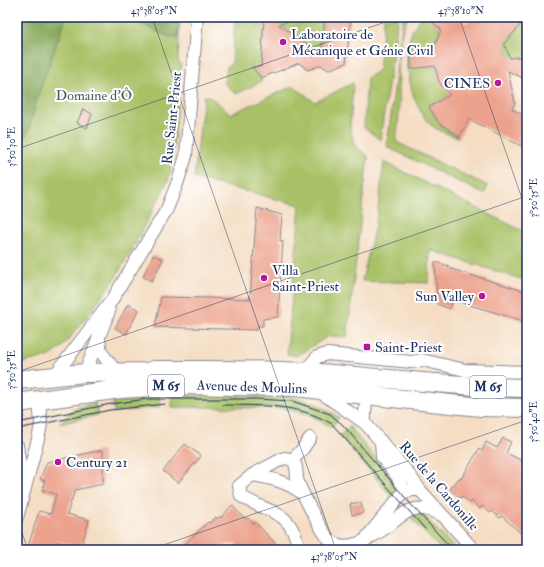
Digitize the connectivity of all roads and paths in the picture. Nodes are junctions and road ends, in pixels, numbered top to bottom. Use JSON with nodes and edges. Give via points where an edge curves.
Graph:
{"nodes":[{"id":1,"x":197,"y":17,"type":"edge"},
{"id":2,"x":112,"y":300,"type":"junction"},
{"id":3,"x":99,"y":339,"type":"junction"},
{"id":4,"x":304,"y":372,"type":"junction"},
{"id":5,"x":527,"y":372,"type":"edge"},
{"id":6,"x":85,"y":373,"type":"junction"},
{"id":7,"x":117,"y":373,"type":"junction"},
{"id":8,"x":54,"y":376,"type":"junction"},
{"id":9,"x":17,"y":380,"type":"edge"},
{"id":10,"x":450,"y":384,"type":"junction"},
{"id":11,"x":527,"y":388,"type":"edge"},
{"id":12,"x":316,"y":389,"type":"junction"},
{"id":13,"x":368,"y":396,"type":"junction"},
{"id":14,"x":57,"y":397,"type":"junction"},
{"id":15,"x":39,"y":400,"type":"junction"},
{"id":16,"x":18,"y":408,"type":"edge"},
{"id":17,"x":527,"y":408,"type":"edge"},
{"id":18,"x":365,"y":423,"type":"junction"},
{"id":19,"x":310,"y":438,"type":"dead end"},
{"id":20,"x":381,"y":441,"type":"junction"},
{"id":21,"x":17,"y":450,"type":"edge"},
{"id":22,"x":34,"y":451,"type":"junction"},
{"id":23,"x":292,"y":460,"type":"junction"},
{"id":24,"x":252,"y":475,"type":"junction"},
{"id":25,"x":420,"y":490,"type":"junction"},
{"id":26,"x":24,"y":491,"type":"junction"},
{"id":27,"x":405,"y":492,"type":"junction"},
{"id":28,"x":303,"y":494,"type":"junction"},
{"id":29,"x":442,"y":515,"type":"junction"},
{"id":30,"x":17,"y":518,"type":"edge"},
{"id":31,"x":366,"y":539,"type":"junction"},
{"id":32,"x":299,"y":550,"type":"edge"},
{"id":33,"x":474,"y":550,"type":"edge"}],
"edges":[{"from":1,"to":2,"type":"street","name":"Rue Saint-Priest","via":[[186,156],[183,166],[167,209]]},
{"from":2,"to":3,"type":"street","name":"Rue Saint-Priest"},
{"from":2,"to":8,"type":"street","name":"Rue Saint-Priest"},
{"from":3,"to":6,"type":"street","name":"Rue Saint-Priest"},
{"from":3,"to":7,"type":"street","via":[[101,352]]},
{"from":4,"to":5,"type":"street","name":"Avenue des Moulins","via":[[317,358],[327,354],[412,362],[422,360],[465,370]]},
{"from":4,"to":7,"type":"main road","name":"Avenue des Moulins","number":"M 65","via":[[154,370]]},
{"from":4,"to":10,"type":"main road","name":"Avenue des Moulins","number":"M 65"},
{"from":6,"to":7,"type":"main road","name":"Avenue des Moulins","number":"M 65"},
{"from":6,"to":8,"type":"main road","name":"Avenue des Moulins","number":"M 65"},
{"from":6,"to":14,"type":"main road","via":[[80,383]]},
{"from":8,"to":9,"type":"main road","name":"Avenue des Moulins","number":"M 65"},
{"from":8,"to":16,"type":"main road","via":[[21,394]]},
{"from":10,"to":11,"type":"main road","name":"Avenue des Moulins","number":"M 65"},
{"from":10,"to":13,"type":"street","name":"Avenue des Moulins","via":[[442,391],[383,386]]},
{"from":12,"to":13,"type":"main road","name":"Avenue des Moulins","number":"M 65"},
{"from":12,"to":14,"type":"main road","name":"Avenue des Moulins","number":"M 65","via":[[183,385]]},
{"from":12,"to":18,"type":"street","name":"Rue de la Cardonille"},
{"from":13,"to":17,"type":"main road","name":"Avenue des Moulins","number":"M 65","via":[[481,407]]},
{"from":13,"to":18,"type":"street"},
{"from":14,"to":15,"type":"main road","name":"Avenue des Moulins","number":"M 65"},
{"from":15,"to":16,"type":"main road","name":"Avenue des Moulins","number":"M 65"},
{"from":15,"to":22,"type":"street","via":[[41,424]]},
{"from":18,"to":20,"type":"street","name":"Rue de la Cardonille"},
{"from":19,"to":23,"type":"street"},
{"from":20,"to":25,"type":"street","name":"Rue de la Cardonille"},
{"from":20,"to":27,"type":"street","name":"Rue de la Cardonille","via":[[382,457],[397,476]]},
{"from":21,"to":22,"type":"street"},
{"from":21,"to":26,"type":"street"},
{"from":22,"to":26,"type":"street"},
{"from":23,"to":24,"type":"street","via":[[280,459]]},
{"from":23,"to":28,"type":"street","via":[[297,466]]},
{"from":24,"to":28,"type":"street","via":[[270,477],[292,485]]},
{"from":24,"to":32,"type":"street","via":[[239,486],[241,496],[275,511],[291,526]]},
{"from":25,"to":27,"type":"street"},
{"from":25,"to":29,"type":"street","name":"Rue de la Cardonille"},
{"from":26,"to":30,"type":"street"},
{"from":27,"to":31,"type":"street","via":[[378,521]]},
{"from":28,"to":31,"type":"street","via":[[328,538],[337,545],[355,545]]},
{"from":29,"to":31,"type":"street","via":[[424,509],[412,510]]},
{"from":29,"to":33,"type":"street","name":"Rue de la Cardonille"}]}
